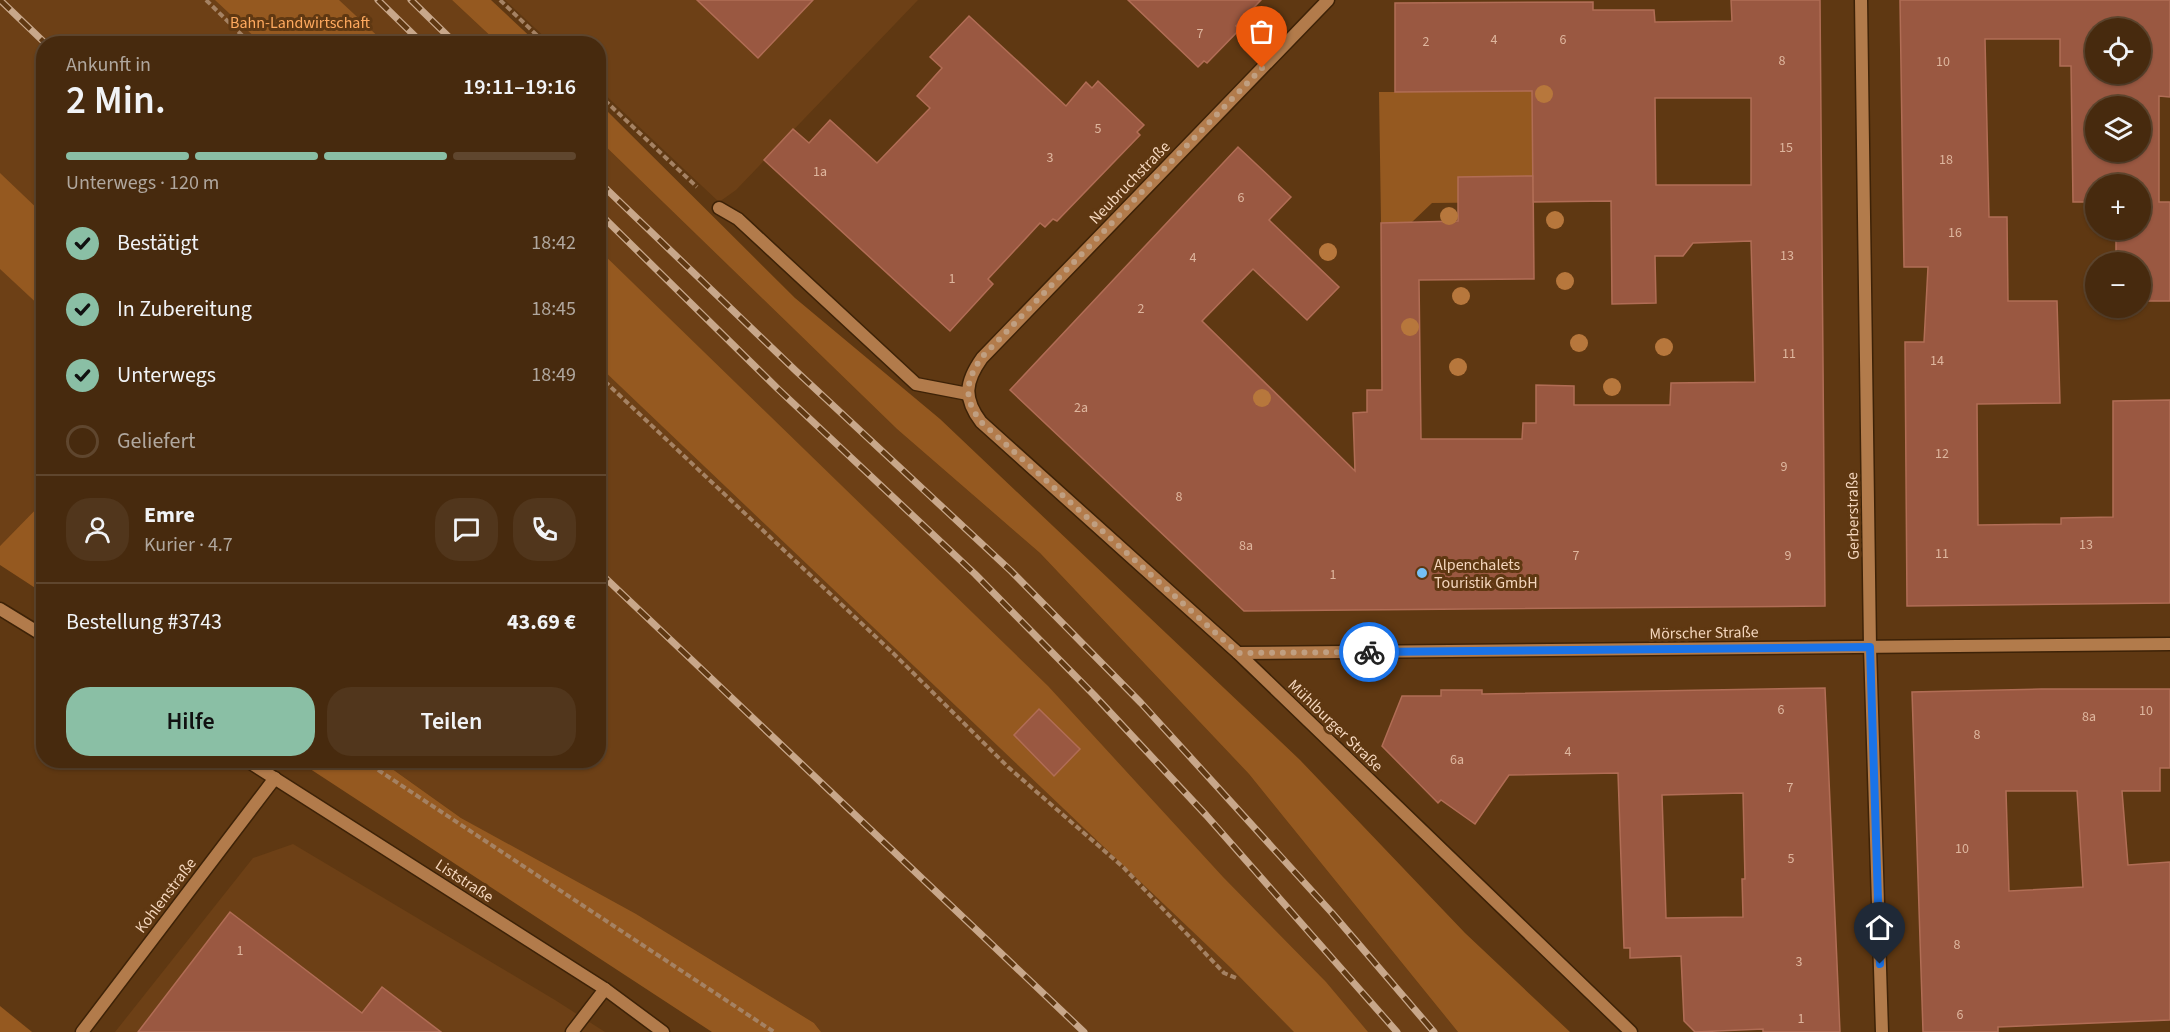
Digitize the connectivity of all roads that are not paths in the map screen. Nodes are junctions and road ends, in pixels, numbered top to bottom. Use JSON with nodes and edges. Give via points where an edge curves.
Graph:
{"nodes":[{"id":1,"x":1328,"y":0,"type":"edge"},
{"id":2,"x":1861,"y":0,"type":"edge"},
{"id":3,"x":719,"y":208,"type":"road end"},
{"id":4,"x":968,"y":394,"type":"junction"},
{"id":5,"x":0,"y":609,"type":"edge"},
{"id":6,"x":36,"y":631,"type":"edge"},
{"id":7,"x":2170,"y":644,"type":"edge"},
{"id":8,"x":1870,"y":647,"type":"junction"},
{"id":9,"x":1238,"y":653,"type":"junction"},
{"id":10,"x":259,"y":768,"type":"edge"},
{"id":11,"x":275,"y":778,"type":"junction"},
{"id":12,"x":605,"y":990,"type":"junction"},
{"id":13,"x":82,"y":1032,"type":"edge"},
{"id":14,"x":572,"y":1032,"type":"edge"},
{"id":15,"x":663,"y":1032,"type":"edge"},
{"id":16,"x":1631,"y":1032,"type":"edge"},
{"id":17,"x":1882,"y":1032,"type":"edge"}],
"edges":[{"from":1,"to":4,"type":"street","name":"Neubruchstraße","via":[[982,357],[971,374]]},
{"from":2,"to":8,"type":"street","name":"Gerberstraße"},
{"from":3,"to":4,"type":"street","via":[[738,219],[916,384]]},
{"from":4,"to":9,"type":"street","name":"Mühlburger Straße","via":[[970,408],[981,422]]},
{"from":5,"to":6,"type":"street"},
{"from":7,"to":8,"type":"street","name":"Mörscher Straße"},
{"from":8,"to":9,"type":"street","name":"Mörscher Straße"},
{"from":8,"to":17,"type":"street","name":"Gerberstraße"},
{"from":9,"to":16,"type":"street","name":"Mühlburger Straße"},
{"from":10,"to":11,"type":"street","name":"Liststraße"},
{"from":11,"to":12,"type":"street","name":"Liststraße"},
{"from":11,"to":13,"type":"street","name":"Kohlenstraße"},
{"from":12,"to":14,"type":"street"},
{"from":12,"to":15,"type":"street","name":"Liststraße"}]}
